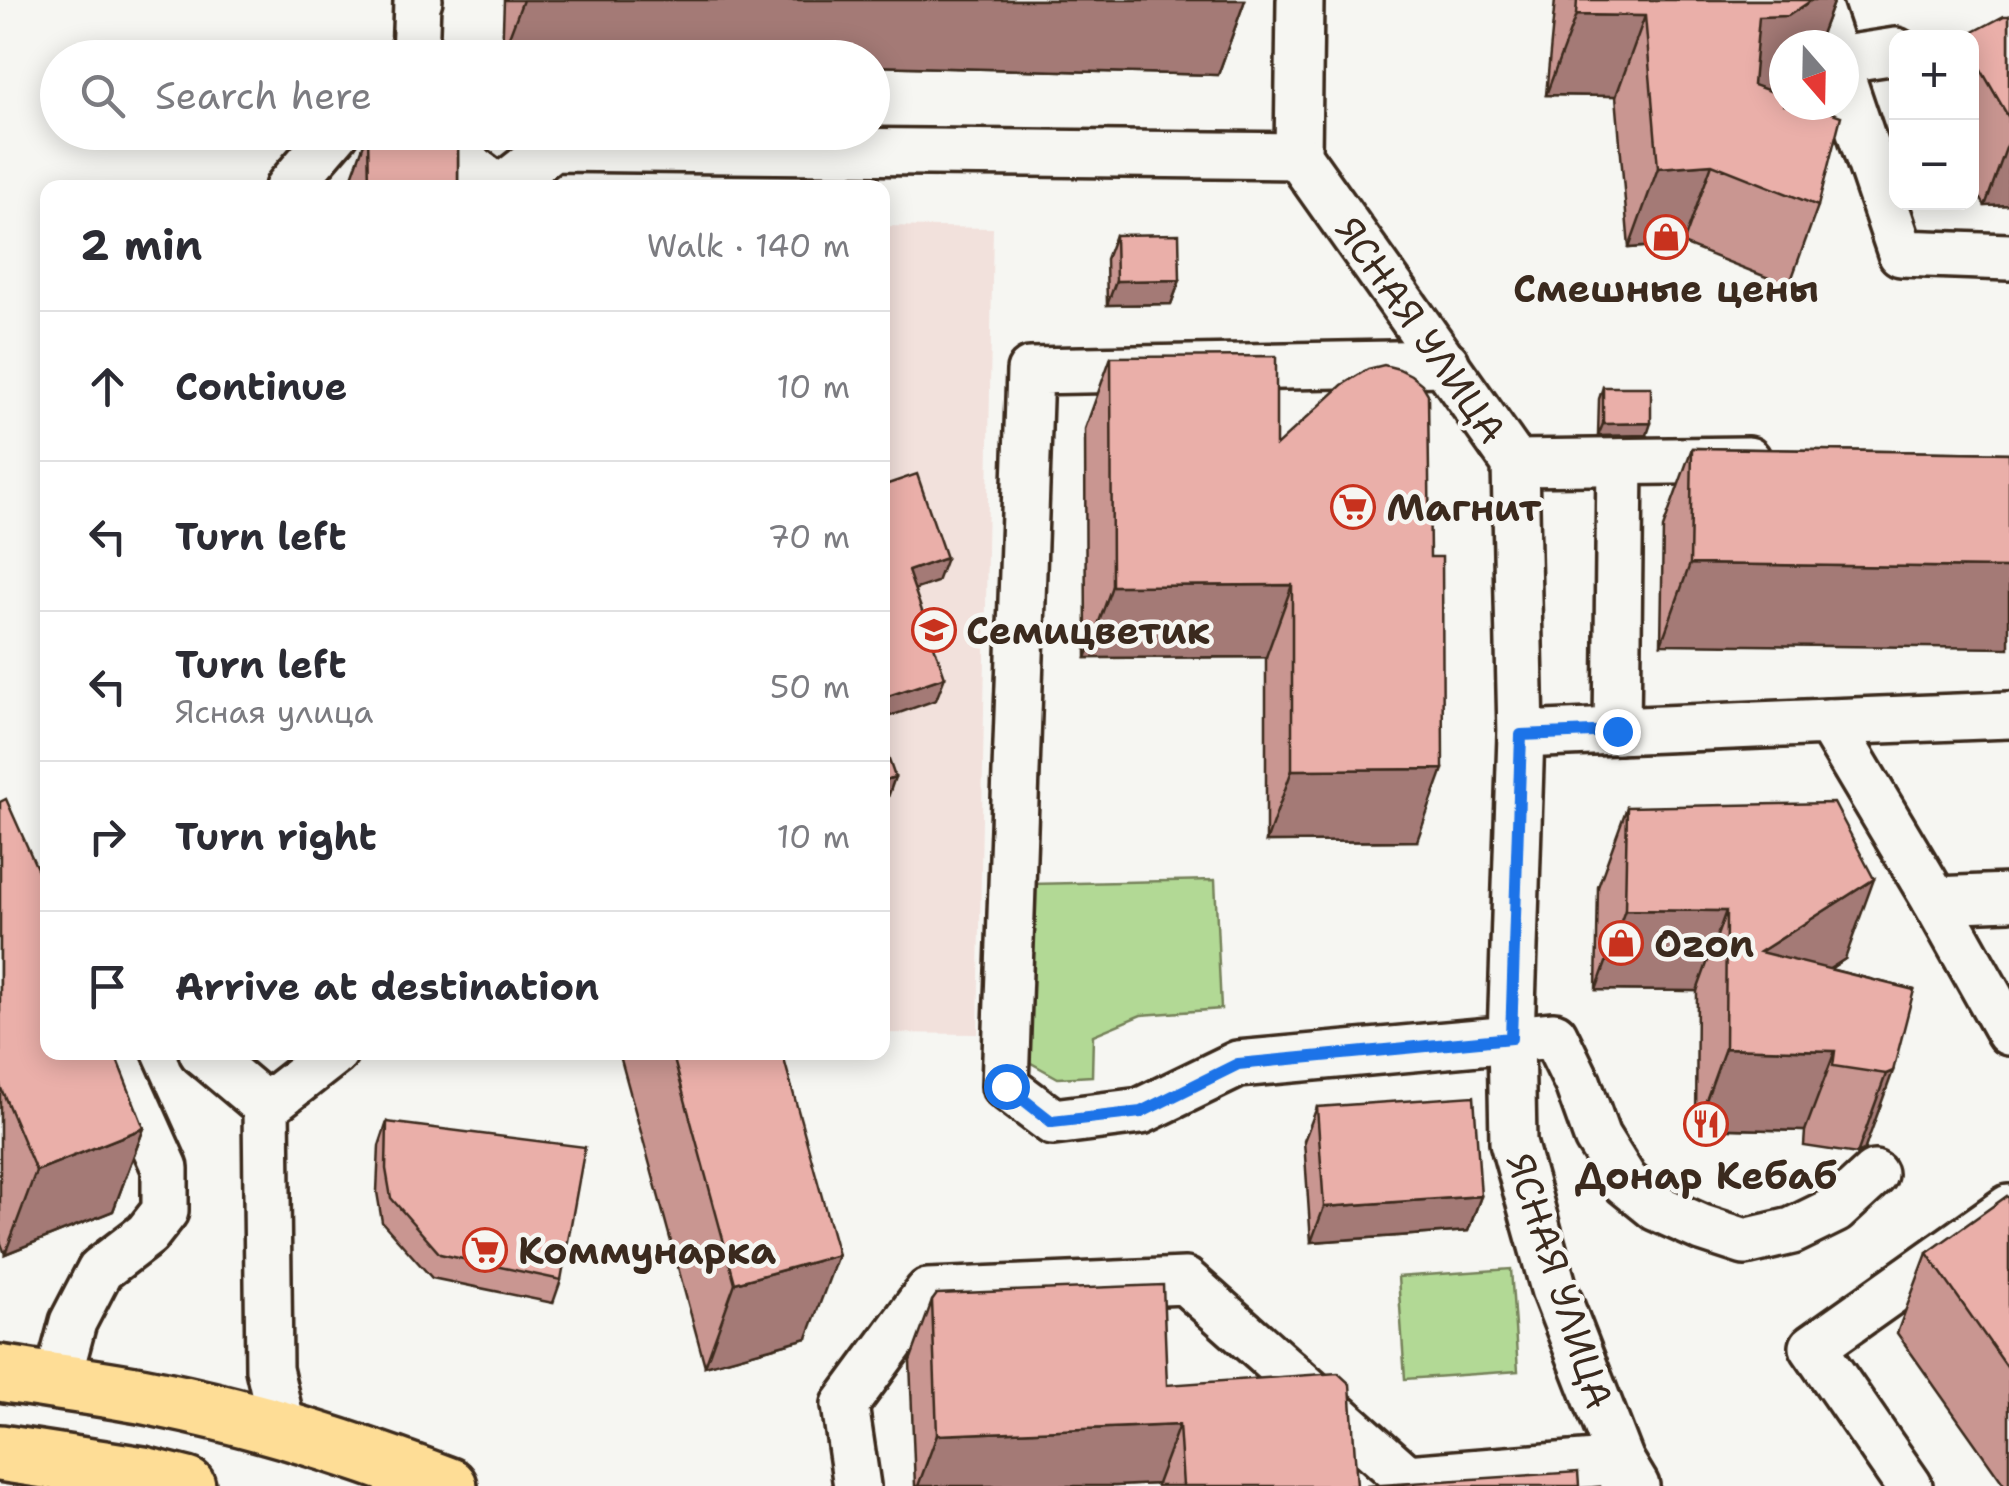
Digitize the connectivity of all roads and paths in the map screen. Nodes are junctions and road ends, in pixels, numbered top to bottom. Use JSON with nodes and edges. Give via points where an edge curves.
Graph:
{"nodes":[{"id":1,"x":419,"y":0,"type":"edge"},
{"id":2,"x":1300,"y":0,"type":"edge"},
{"id":3,"x":1816,"y":0,"type":"edge"},
{"id":4,"x":1826,"y":30,"type":"edge"},
{"id":5,"x":416,"y":40,"type":"edge"},
{"id":6,"x":1889,"y":52,"type":"edge"},
{"id":7,"x":1859,"y":57,"type":"edge"},
{"id":8,"x":1856,"y":120,"type":"edge"},
{"id":9,"x":321,"y":150,"type":"edge"},
{"id":10,"x":448,"y":150,"type":"edge"},
{"id":11,"x":549,"y":150,"type":"edge"},
{"id":12,"x":738,"y":150,"type":"edge"},
{"id":13,"x":1298,"y":156,"type":"junction"},
{"id":14,"x":295,"y":180,"type":"edge"},
{"id":15,"x":489,"y":180,"type":"edge"},
{"id":16,"x":510,"y":180,"type":"edge"},
{"id":17,"x":2009,"y":257,"type":"edge"},
{"id":18,"x":1446,"y":363,"type":"junction"},
{"id":19,"x":1795,"y":460,"type":"edge"},
{"id":20,"x":1620,"y":462,"type":"junction"},
{"id":21,"x":1516,"y":463,"type":"junction"},
{"id":22,"x":2009,"y":715,"type":"edge"},
{"id":23,"x":1829,"y":722,"type":"junction"},
{"id":24,"x":1617,"y":731,"type":"junction"},
{"id":25,"x":1521,"y":735,"type":"junction"},
{"id":26,"x":2009,"y":897,"type":"edge"},
{"id":27,"x":1936,"y":900,"type":"junction"},
{"id":28,"x":2009,"y":1032,"type":"edge"},
{"id":29,"x":1511,"y":1038,"type":"junction"},
{"id":30,"x":117,"y":1060,"type":"edge"},
{"id":31,"x":211,"y":1060,"type":"edge"},
{"id":32,"x":325,"y":1060,"type":"edge"},
{"id":33,"x":266,"y":1106,"type":"junction"},
{"id":34,"x":1874,"y":1174,"type":"dead end"},
{"id":35,"x":2009,"y":1208,"type":"edge"},
{"id":36,"x":0,"y":1373,"type":"edge"},
{"id":37,"x":57,"y":1382,"type":"junction"},
{"id":38,"x":284,"y":1430,"type":"junction"},
{"id":39,"x":0,"y":1452,"type":"edge"},
{"id":40,"x":1627,"y":1478,"type":"edge"},
{"id":41,"x":121,"y":1479,"type":"edge"},
{"id":42,"x":187,"y":1486,"type":"edge"},
{"id":43,"x":449,"y":1486,"type":"edge"},
{"id":44,"x":857,"y":1486,"type":"edge"},
{"id":45,"x":1909,"y":1486,"type":"edge"}],
"edges":[{"from":1,"to":5,"type":"street"},
{"from":2,"to":13,"type":"street"},
{"from":3,"to":4,"type":"street"},
{"from":6,"to":7,"type":"street"},
{"from":8,"to":17,"type":"street","via":[[1901,253]]},
{"from":9,"to":14,"type":"street"},
{"from":10,"to":15,"type":"street"},
{"from":11,"to":16,"type":"street"},
{"from":12,"to":13,"type":"street"},
{"from":13,"to":18,"type":"street","name":"ЯСНАЯ УЛИЦА"},
{"from":18,"to":21,"type":"street","name":"ЯСНАЯ УЛИЦА"},
{"from":18,"to":29,"type":"street","via":[[1030,371],[1006,1086],[1052,1122],[1141,1112],[1238,1064]]},
{"from":19,"to":20,"type":"street"},
{"from":20,"to":21,"type":"street"},
{"from":20,"to":24,"type":"street"},
{"from":21,"to":25,"type":"street","name":"ЯСНАЯ УЛИЦА"},
{"from":22,"to":23,"type":"street"},
{"from":23,"to":24,"type":"street"},
{"from":23,"to":27,"type":"street"},
{"from":24,"to":25,"type":"street"},
{"from":25,"to":29,"type":"street","name":"ЯСНАЯ УЛИЦА"},
{"from":26,"to":27,"type":"street"},
{"from":27,"to":28,"type":"street"},
{"from":29,"to":34,"type":"street","via":[[1554,1035],[1596,1137],[1625,1182],[1656,1208],[1702,1228],[1745,1242],[1792,1231],[1835,1210]]},
{"from":29,"to":40,"type":"street","name":"ЯСНАЯ УЛИЦА","via":[[1512,1142],[1554,1289]]},
{"from":30,"to":37,"type":"street","via":[[165,1168],[165,1210],[147,1234],[100,1270],[73,1322]]},
{"from":31,"to":33,"type":"street"},
{"from":32,"to":33,"type":"street"},
{"from":33,"to":38,"type":"street","via":[[270,1369]]},
{"from":35,"to":45,"type":"street","via":[[1813,1347]]},
{"from":36,"to":37,"type":"main road"},
{"from":37,"to":38,"type":"main road","via":[[159,1398]]},
{"from":38,"to":43,"type":"main road"},
{"from":39,"to":41,"type":"main road"},
{"from":40,"to":44,"type":"street","via":[[1407,1478],[1186,1281],[928,1292],[845,1405]]},
{"from":41,"to":42,"type":"main road"}]}
